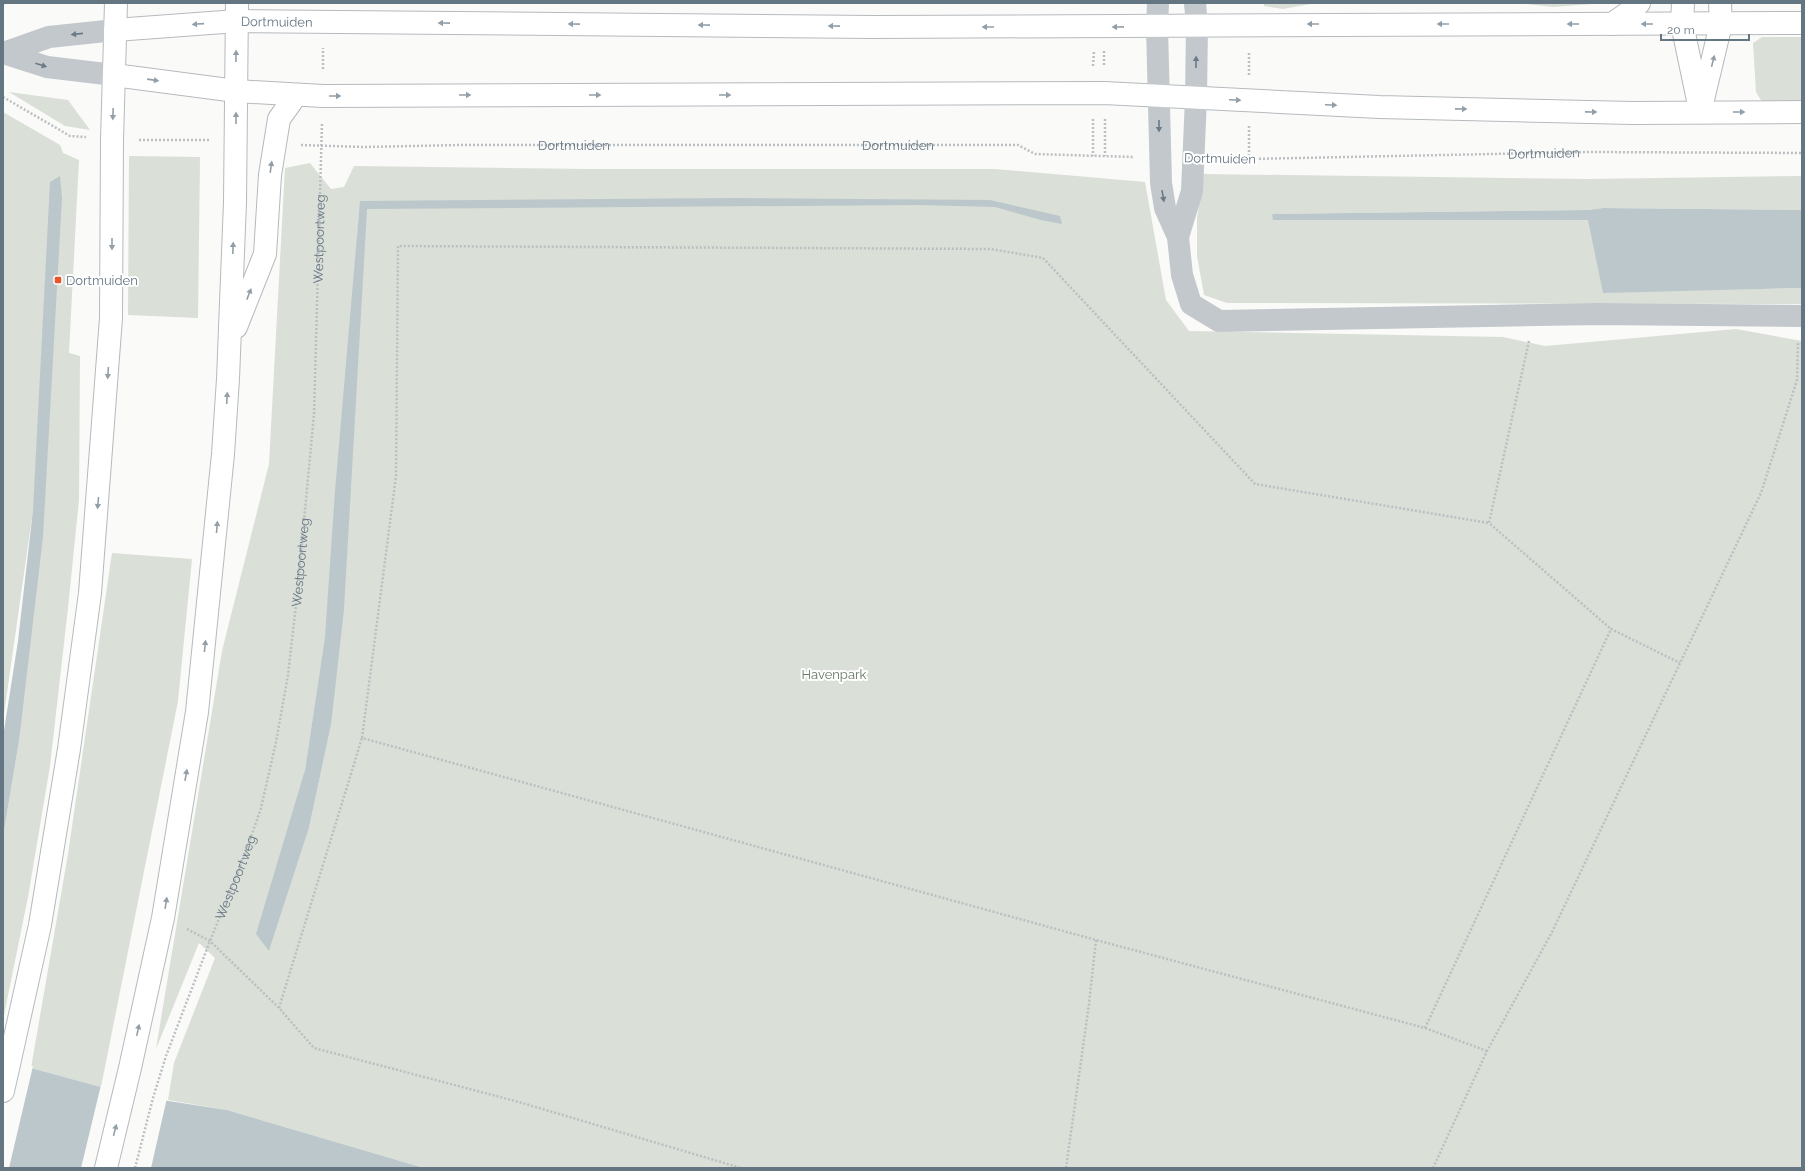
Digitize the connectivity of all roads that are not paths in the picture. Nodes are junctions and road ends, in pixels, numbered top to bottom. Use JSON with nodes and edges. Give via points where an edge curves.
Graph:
{"nodes":[{"id":1,"x":116,"y":3,"type":"edge"},
{"id":2,"x":1158,"y":3,"type":"edge"},
{"id":3,"x":1195,"y":3,"type":"edge"},
{"id":4,"x":1639,"y":3,"type":"edge"},
{"id":5,"x":237,"y":12,"type":"edge"},
{"id":6,"x":1683,"y":13,"type":"edge"},
{"id":7,"x":1721,"y":14,"type":"edge"},
{"id":8,"x":1802,"y":23,"type":"edge"},
{"id":9,"x":1612,"y":24,"type":"junction"},
{"id":10,"x":1157,"y":26,"type":"junction"},
{"id":11,"x":1197,"y":26,"type":"junction"},
{"id":12,"x":115,"y":30,"type":"junction"},
{"id":13,"x":3,"y":53,"type":"edge"},
{"id":14,"x":114,"y":75,"type":"junction"},
{"id":15,"x":236,"y":91,"type":"junction"},
{"id":16,"x":296,"y":95,"type":"junction"},
{"id":17,"x":1159,"y":95,"type":"junction"},
{"id":18,"x":1196,"y":98,"type":"junction"},
{"id":19,"x":1700,"y":112,"type":"junction"},
{"id":20,"x":1802,"y":112,"type":"edge"},
{"id":21,"x":1178,"y":237,"type":"junction"},
{"id":22,"x":1800,"y":316,"type":"edge"},
{"id":23,"x":230,"y":343,"type":"junction"},
{"id":24,"x":3,"y":1091,"type":"edge"},
{"id":25,"x":106,"y":1168,"type":"edge"}],
"edges":[{"from":1,"to":12,"type":"main road"},
{"from":2,"to":10,"type":"street"},
{"from":3,"to":11,"type":"street"},
{"from":4,"to":9,"type":"main road"},
{"from":10,"to":5,"type":"main road","name":"Dortmuiden","one_way":true,"via":[[873,27],[324,22]]},
{"from":5,"to":12,"type":"main road","name":"Dortmuiden","one_way":true},
{"from":15,"to":5,"type":"main road","one_way":true},
{"from":6,"to":7,"type":"main road","name":"Dortmuiden"},
{"from":6,"to":9,"type":"main road","name":"Dortmuiden","one_way":true},
{"from":6,"to":19,"type":"main road"},
{"from":7,"to":8,"type":"main road","name":"Dortmuiden"},
{"from":19,"to":7,"type":"main road","one_way":true},
{"from":9,"to":11,"type":"main road","name":"Dortmuiden","one_way":true},
{"from":10,"to":11,"type":"main road","name":"Dortmuiden"},
{"from":10,"to":17,"type":"street"},
{"from":18,"to":11,"type":"street","one_way":true},
{"from":12,"to":13,"type":"street","name":"Dortmuiden","one_way":true,"via":[[49,37]]},
{"from":12,"to":14,"type":"main road"},
{"from":13,"to":14,"type":"street","name":"Dortmuiden","one_way":true,"via":[[48,67]]},
{"from":14,"to":15,"type":"main road","name":"Dortmuiden","one_way":true},
{"from":14,"to":24,"type":"main road","one_way":true,"via":[[112,318],[90,593],[70,749],[44,902]]},
{"from":15,"to":16,"type":"main road","name":"Dortmuiden"},
{"from":23,"to":15,"type":"main road","one_way":true},
{"from":16,"to":17,"type":"main road","name":"Dortmuiden","one_way":true},
{"from":23,"to":16,"type":"main road","one_way":true,"via":[[265,254],[270,175],[279,119]]},
{"from":17,"to":18,"type":"main road","name":"Dortmuiden"},
{"from":17,"to":21,"type":"street","one_way":true,"via":[[1160,182],[1165,208]]},
{"from":18,"to":19,"type":"main road","name":"Dortmuiden","one_way":true,"via":[[1379,107],[1632,113]]},
{"from":18,"to":21,"type":"street","via":[[1192,192]]},
{"from":19,"to":20,"type":"main road","name":"Dortmuiden","one_way":true},
{"from":21,"to":22,"type":"street","via":[[1182,275],[1191,304],[1219,321],[1534,315]]},
{"from":25,"to":23,"type":"main road","one_way":true,"via":[[163,918],[198,712],[223,454]]}]}
